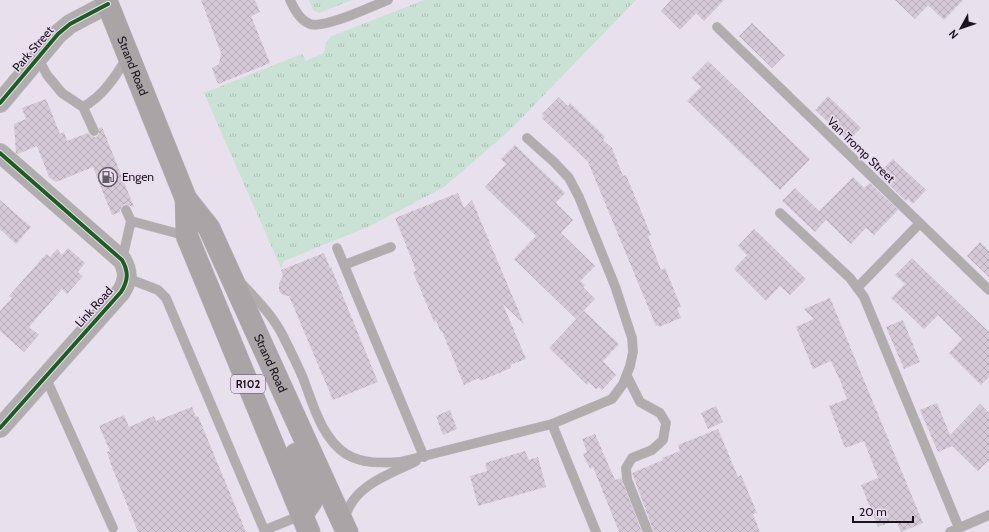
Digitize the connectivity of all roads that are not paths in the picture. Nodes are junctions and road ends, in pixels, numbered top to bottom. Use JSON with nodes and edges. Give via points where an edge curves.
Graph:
{"nodes":[{"id":1,"x":290,"y":0,"type":"edge"},
{"id":2,"x":388,"y":0,"type":"edge"},
{"id":3,"x":107,"y":2,"type":"edge"},
{"id":4,"x":717,"y":28,"type":"dead end"},
{"id":5,"x":128,"y":57,"type":"junction"},
{"id":6,"x":38,"y":58,"type":"junction"},
{"id":7,"x":0,"y":103,"type":"edge"},
{"id":8,"x":83,"y":107,"type":"junction"},
{"id":9,"x":94,"y":131,"type":"dead end"},
{"id":10,"x":527,"y":138,"type":"dead end"},
{"id":11,"x":0,"y":153,"type":"edge"},
{"id":12,"x":186,"y":199,"type":"junction"},
{"id":13,"x":126,"y":210,"type":"dead end"},
{"id":14,"x":780,"y":213,"type":"dead end"},
{"id":15,"x":130,"y":221,"type":"junction"},
{"id":16,"x":920,"y":223,"type":"junction"},
{"id":17,"x":187,"y":236,"type":"junction"},
{"id":18,"x":391,"y":247,"type":"dead end"},
{"id":19,"x":337,"y":248,"type":"dead end"},
{"id":20,"x":122,"y":260,"type":"junction"},
{"id":21,"x":225,"y":265,"type":"junction"},
{"id":22,"x":344,"y":265,"type":"junction"},
{"id":23,"x":127,"y":278,"type":"junction"},
{"id":24,"x":857,"y":288,"type":"junction"},
{"id":25,"x":989,"y":290,"type":"edge"},
{"id":26,"x":45,"y":376,"type":"junction"},
{"id":27,"x":627,"y":376,"type":"junction"},
{"id":28,"x":288,"y":404,"type":"junction"},
{"id":29,"x":552,"y":424,"type":"junction"},
{"id":30,"x":0,"y":428,"type":"edge"},
{"id":31,"x":424,"y":457,"type":"junction"},
{"id":32,"x":989,"y":515,"type":"edge"},
{"id":33,"x":306,"y":524,"type":"edge"},
{"id":34,"x":345,"y":527,"type":"edge"},
{"id":35,"x":113,"y":528,"type":"dead end"},
{"id":36,"x":959,"y":528,"type":"junction"},
{"id":37,"x":265,"y":531,"type":"edge"},
{"id":38,"x":596,"y":532,"type":"edge"},
{"id":39,"x":648,"y":532,"type":"edge"},
{"id":40,"x":950,"y":532,"type":"edge"}],
"edges":[{"from":1,"to":2,"type":"lane","via":[[305,21],[318,25]]},
{"from":3,"to":5,"type":"main road","name":"Strand Road","number":"R102"},
{"from":3,"to":6,"type":"street","name":"Park Street","via":[[70,24]]},
{"from":4,"to":16,"type":"lane","name":"Van Tromp Street"},
{"from":5,"to":8,"type":"lane","via":[[102,92]]},
{"from":5,"to":12,"type":"main road","name":"Strand Road","number":"R102"},
{"from":6,"to":7,"type":"street","name":"Park Street"},
{"from":6,"to":8,"type":"lane","via":[[47,75],[62,93]]},
{"from":8,"to":9,"type":"lane"},
{"from":10,"to":27,"type":"lane","via":[[569,178],[579,196],[615,286],[632,338],[633,352]]},
{"from":11,"to":20,"type":"street"},
{"from":12,"to":17,"type":"main road","name":"Strand Road","number":"R102"},
{"from":12,"to":21,"type":"main road","name":"Strand Road","number":"R102","via":[[209,228]]},
{"from":13,"to":15,"type":"lane"},
{"from":14,"to":24,"type":"lane","via":[[850,278]]},
{"from":15,"to":17,"type":"lane"},
{"from":15,"to":20,"type":"lane"},
{"from":16,"to":24,"type":"lane"},
{"from":16,"to":25,"type":"lane","name":"Van Tromp Street"},
{"from":17,"to":33,"type":"main road","name":"Strand Road","number":"R102"},
{"from":18,"to":22,"type":"lane"},
{"from":19,"to":22,"type":"lane"},
{"from":20,"to":23,"type":"street"},
{"from":21,"to":28,"type":"main road","name":"Strand Road","number":"R102"},
{"from":21,"to":31,"type":"lane","via":[[264,307],[282,334],[330,438],[346,453],[376,463]]},
{"from":22,"to":31,"type":"lane"},
{"from":23,"to":26,"type":"street","name":"Link Road","via":[[121,292]]},
{"from":23,"to":37,"type":"lane","via":[[158,290],[166,298]]},
{"from":24,"to":36,"type":"lane","via":[[869,308]]},
{"from":26,"to":30,"type":"street","name":"Link Road"},
{"from":26,"to":35,"type":"lane"},
{"from":27,"to":29,"type":"lane","via":[[612,399]]},
{"from":27,"to":39,"type":"lane","via":[[640,402],[660,412],[666,423],[663,440],[652,450],[632,458],[626,468],[627,479]]},
{"from":28,"to":33,"type":"main road","via":[[290,439],[308,484],[311,502]]},
{"from":28,"to":34,"type":"main road","name":"Strand Road","number":"R102"},
{"from":29,"to":31,"type":"lane"},
{"from":29,"to":38,"type":"lane"},
{"from":31,"to":34,"type":"lane","via":[[366,488],[351,503]]},
{"from":32,"to":36,"type":"lane"},
{"from":33,"to":37,"type":"lane"},
{"from":36,"to":40,"type":"lane"}]}
